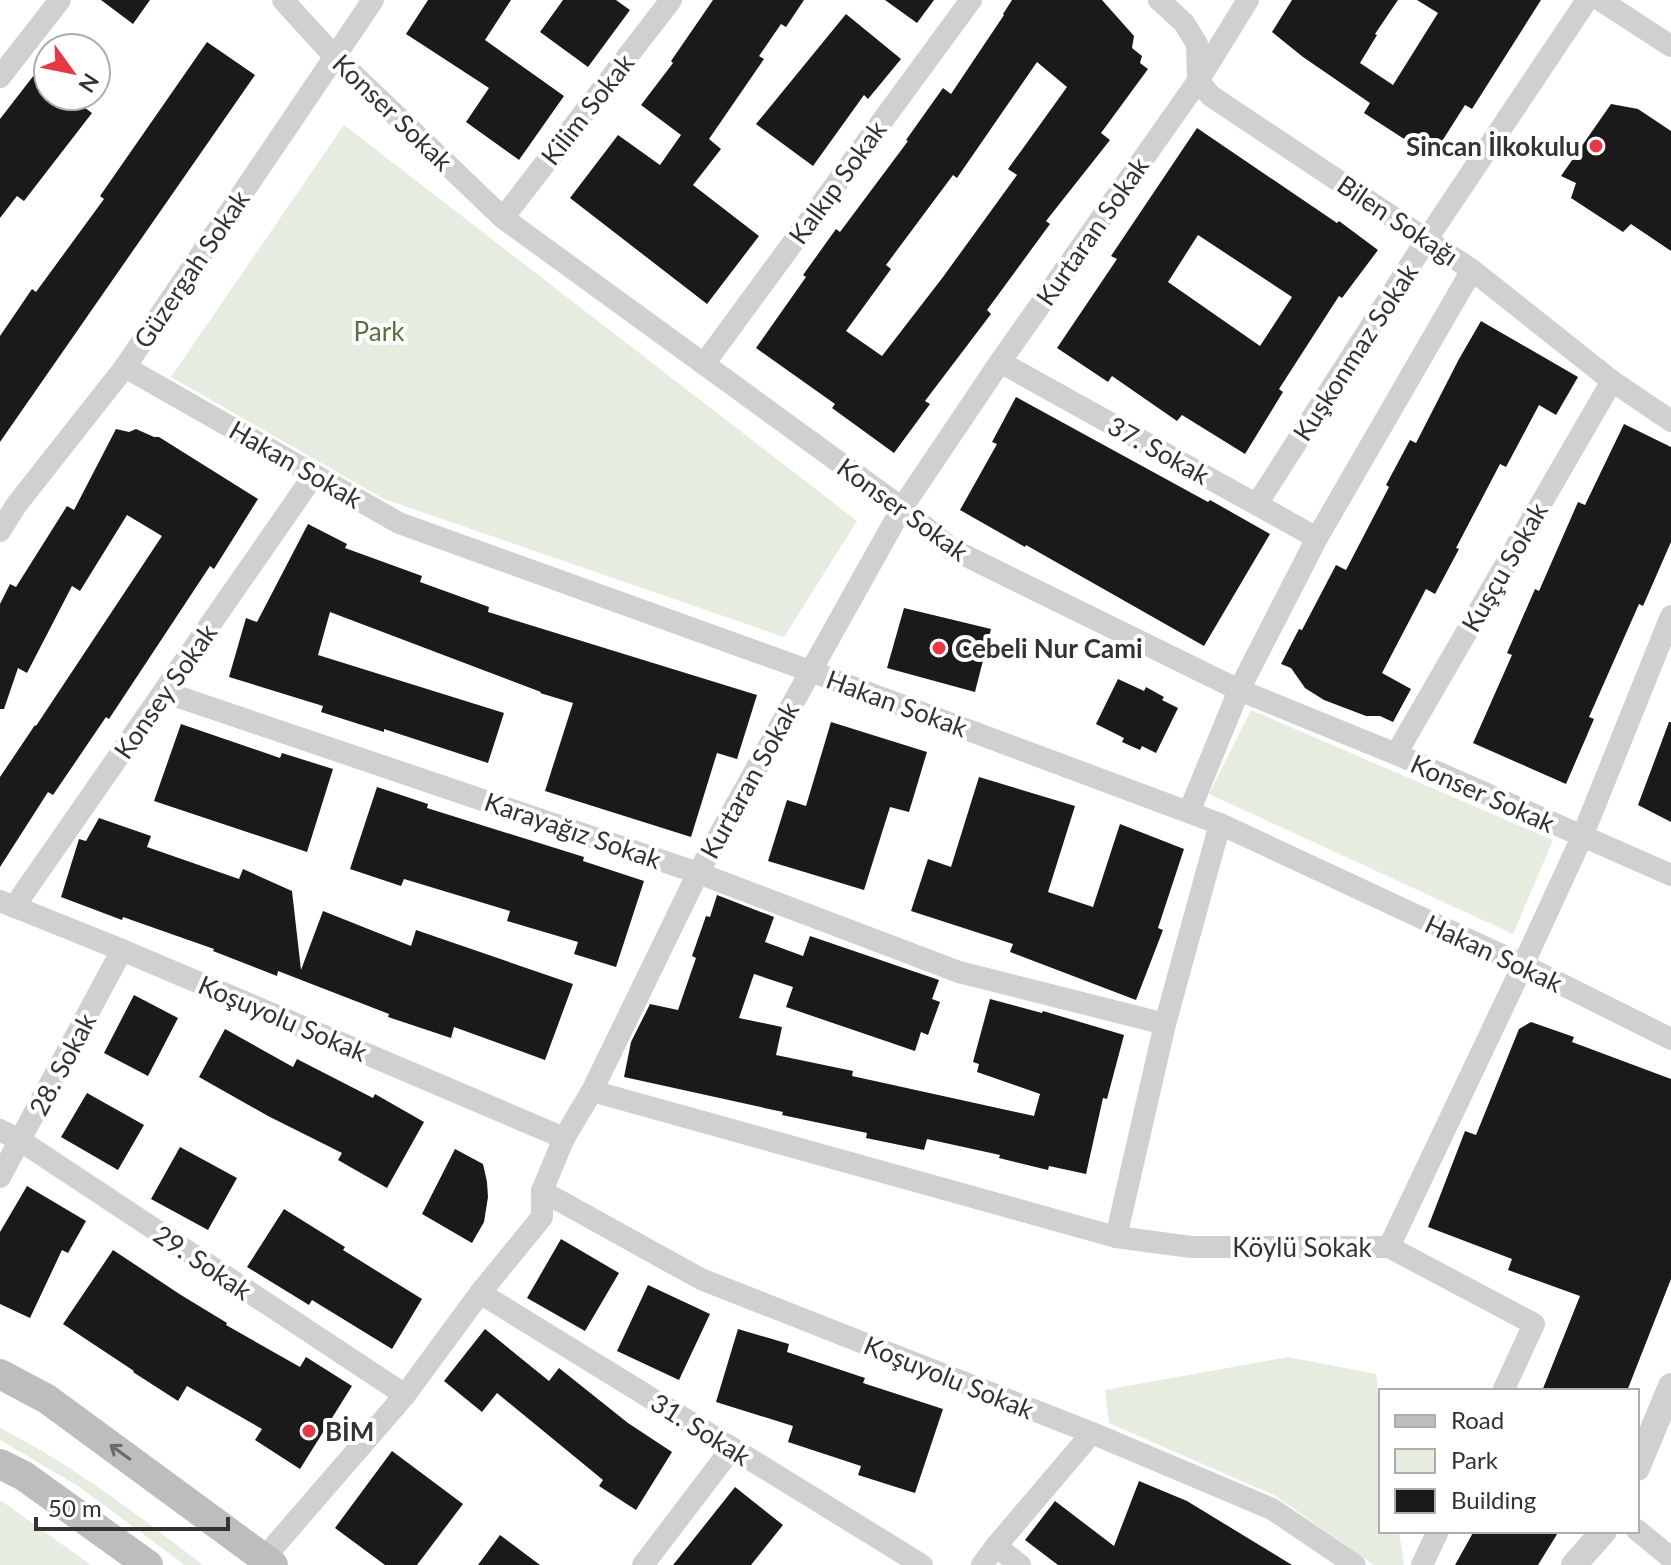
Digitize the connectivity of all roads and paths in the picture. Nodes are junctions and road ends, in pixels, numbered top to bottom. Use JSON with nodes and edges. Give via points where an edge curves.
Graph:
{"nodes":[{"id":1,"x":60,"y":0,"type":"edge"},
{"id":2,"x":283,"y":0,"type":"edge"},
{"id":3,"x":373,"y":0,"type":"edge"},
{"id":4,"x":671,"y":0,"type":"edge"},
{"id":5,"x":971,"y":0,"type":"edge"},
{"id":6,"x":1159,"y":0,"type":"edge"},
{"id":7,"x":1248,"y":0,"type":"edge"},
{"id":8,"x":1587,"y":0,"type":"edge"},
{"id":9,"x":1600,"y":0,"type":"edge"},
{"id":10,"x":1671,"y":46,"type":"edge"},
{"id":11,"x":334,"y":56,"type":"junction"},
{"id":12,"x":0,"y":77,"type":"edge"},
{"id":13,"x":1198,"y":81,"type":"junction"},
{"id":14,"x":503,"y":218,"type":"junction"},
{"id":15,"x":1427,"y":239,"type":"junction"},
{"id":16,"x":1472,"y":270,"type":"junction"},
{"id":17,"x":1000,"y":362,"type":"junction"},
{"id":18,"x":704,"y":364,"type":"junction"},
{"id":19,"x":125,"y":367,"type":"junction"},
{"id":20,"x":1612,"y":381,"type":"junction"},
{"id":21,"x":1671,"y":421,"type":"edge"},
{"id":22,"x":314,"y":475,"type":"junction"},
{"id":23,"x":8,"y":499,"type":"edge"},
{"id":24,"x":1257,"y":504,"type":"junction"},
{"id":25,"x":902,"y":508,"type":"junction"},
{"id":26,"x":0,"y":531,"type":"edge"},
{"id":27,"x":1317,"y":538,"type":"junction"},
{"id":28,"x":1671,"y":616,"type":"edge"},
{"id":29,"x":810,"y":671,"type":"junction"},
{"id":30,"x":1239,"y":690,"type":"junction"},
{"id":31,"x":164,"y":692,"type":"junction"},
{"id":32,"x":1396,"y":754,"type":"junction"},
{"id":33,"x":1189,"y":812,"type":"junction"},
{"id":34,"x":1220,"y":824,"type":"junction"},
{"id":35,"x":1582,"y":837,"type":"junction"},
{"id":36,"x":698,"y":873,"type":"junction"},
{"id":37,"x":1671,"y":875,"type":"edge"},
{"id":38,"x":7,"y":904,"type":"edge"},
{"id":39,"x":122,"y":950,"type":"junction"},
{"id":40,"x":1523,"y":965,"type":"junction"},
{"id":41,"x":1165,"y":1024,"type":"junction"},
{"id":42,"x":1671,"y":1039,"type":"edge"},
{"id":43,"x":592,"y":1091,"type":"junction"},
{"id":44,"x":0,"y":1130,"type":"edge"},
{"id":45,"x":564,"y":1138,"type":"junction"},
{"id":46,"x":21,"y":1141,"type":"junction"},
{"id":47,"x":0,"y":1177,"type":"edge"},
{"id":48,"x":542,"y":1191,"type":"junction"},
{"id":49,"x":1116,"y":1237,"type":"junction"},
{"id":50,"x":1389,"y":1247,"type":"junction"},
{"id":51,"x":480,"y":1293,"type":"junction"},
{"id":52,"x":0,"y":1374,"type":"edge"},
{"id":53,"x":1671,"y":1386,"type":"edge"},
{"id":54,"x":1504,"y":1389,"type":"edge"},
{"id":55,"x":405,"y":1395,"type":"junction"},
{"id":56,"x":1092,"y":1433,"type":"junction"},
{"id":57,"x":732,"y":1448,"type":"junction"},
{"id":58,"x":1639,"y":1463,"type":"edge"},
{"id":59,"x":0,"y":1464,"type":"edge"},
{"id":60,"x":1639,"y":1532,"type":"edge"},
{"id":61,"x":1437,"y":1533,"type":"edge"},
{"id":62,"x":1602,"y":1533,"type":"edge"},
{"id":63,"x":996,"y":1546,"type":"junction"},
{"id":64,"x":1671,"y":1558,"type":"edge"},
{"id":65,"x":268,"y":1562,"type":"edge"},
{"id":66,"x":148,"y":1565,"type":"edge"},
{"id":67,"x":643,"y":1565,"type":"edge"},
{"id":68,"x":922,"y":1565,"type":"edge"},
{"id":69,"x":982,"y":1565,"type":"edge"},
{"id":70,"x":1020,"y":1565,"type":"edge"},
{"id":71,"x":1355,"y":1565,"type":"edge"},
{"id":72,"x":1422,"y":1565,"type":"edge"},
{"id":73,"x":1574,"y":1565,"type":"edge"}],
"edges":[{"from":1,"to":12,"type":"street"},
{"from":2,"to":11,"type":"street","name":"Konser Sokak"},
{"from":3,"to":11,"type":"street","name":"Güzergah Sokak"},
{"from":4,"to":14,"type":"street","name":"Kilim Sokak"},
{"from":5,"to":18,"type":"street","name":"Kalkıp Sokak"},
{"from":6,"to":13,"type":"street","via":[[1197,44]]},
{"from":7,"to":13,"type":"street","name":"Kurtaran Sokak"},
{"from":8,"to":15,"type":"street","name":"Kuşkonmaz Sokak"},
{"from":9,"to":10,"type":"street"},
{"from":11,"to":14,"type":"street","name":"Konser Sokak"},
{"from":11,"to":19,"type":"street","name":"Güzergah Sokak"},
{"from":13,"to":15,"type":"street","name":"Bilen Sokağı","via":[[1211,96]]},
{"from":13,"to":17,"type":"street","name":"Kurtaran Sokak"},
{"from":14,"to":18,"type":"street","name":"Konser Sokak"},
{"from":15,"to":16,"type":"street","name":"Bilen Sokağı"},
{"from":15,"to":24,"type":"street","name":"Kuşkonmaz Sokak"},
{"from":16,"to":20,"type":"street","name":"Bilen Sokağı"},
{"from":16,"to":27,"type":"street"},
{"from":17,"to":24,"type":"street","name":"37. Sokak"},
{"from":17,"to":25,"type":"street","name":"Kurtaran Sokak"},
{"from":18,"to":25,"type":"street","name":"Konser Sokak"},
{"from":19,"to":22,"type":"street","name":"Hakan Sokak"},
{"from":19,"to":23,"type":"street","name":"Güzergah Sokak"},
{"from":20,"to":21,"type":"street","name":"Bilen Sokağı"},
{"from":20,"to":32,"type":"street","name":"Kuşçu Sokak"},
{"from":22,"to":29,"type":"street","name":"Hakan Sokak","via":[[399,523]]},
{"from":22,"to":31,"type":"street","name":"Konsey Sokak"},
{"from":23,"to":26,"type":"street","name":"Güzergah Sokak"},
{"from":24,"to":27,"type":"street","name":"37. Sokak"},
{"from":25,"to":29,"type":"street","name":"Kurtaran Sokak"},
{"from":25,"to":30,"type":"street","name":"Konser Sokak","via":[[952,549]]},
{"from":27,"to":30,"type":"street"},
{"from":28,"to":35,"type":"street","name":"Köylü Sokak"},
{"from":29,"to":33,"type":"street","name":"Hakan Sokak"},
{"from":29,"to":36,"type":"street","name":"Kurtaran Sokak"},
{"from":30,"to":32,"type":"street","name":"Konser Sokak"},
{"from":30,"to":33,"type":"street"},
{"from":31,"to":36,"type":"street","name":"Karayağız Sokak"},
{"from":31,"to":38,"type":"street","name":"Konsey Sokak"},
{"from":32,"to":35,"type":"street","name":"Konser Sokak"},
{"from":33,"to":34,"type":"street","name":"Hakan Sokak"},
{"from":34,"to":40,"type":"street","name":"Hakan Sokak"},
{"from":34,"to":41,"type":"street"},
{"from":35,"to":37,"type":"street","name":"Konser Sokak"},
{"from":35,"to":40,"type":"street","name":"Köylü Sokak"},
{"from":36,"to":41,"type":"street","name":"Karayağız Sokak","via":[[959,972]]},
{"from":36,"to":43,"type":"street","name":"Kurtaran Sokak"},
{"from":38,"to":39,"type":"street","name":"Koşuyolu Sokak"},
{"from":39,"to":45,"type":"street","name":"Koşuyolu Sokak"},
{"from":39,"to":46,"type":"street","name":"28. Sokak"},
{"from":40,"to":42,"type":"street","name":"Hakan Sokak"},
{"from":40,"to":50,"type":"street","name":"Köylü Sokak"},
{"from":41,"to":49,"type":"street"},
{"from":43,"to":45,"type":"street","name":"Kurtaran Sokak"},
{"from":43,"to":49,"type":"street","name":"Köylü Sokak"},
{"from":44,"to":46,"type":"street","name":"29. Sokak"},
{"from":45,"to":48,"type":"street","name":"Kurtaran Sokak"},
{"from":46,"to":47,"type":"street","name":"28. Sokak"},
{"from":46,"to":55,"type":"street","name":"29. Sokak"},
{"from":48,"to":51,"type":"street","name":"Kurtaran Sokak","via":[[542,1217]]},
{"from":48,"to":56,"type":"street","name":"Koşuyolu Sokak","via":[[701,1279]]},
{"from":49,"to":50,"type":"street","name":"Köylü Sokak","via":[[1191,1247]]},
{"from":50,"to":54,"type":"street","via":[[1534,1324]]},
{"from":51,"to":55,"type":"street","name":"Kurtaran Sokak"},
{"from":51,"to":57,"type":"street","name":"31. Sokak"},
{"from":65,"to":52,"type":"main road","one_way":true,"via":[[47,1399]]},
{"from":53,"to":58,"type":"street"},
{"from":55,"to":65,"type":"street","name":"Kurtaran Sokak"},
{"from":56,"to":63,"type":"street"},
{"from":56,"to":71,"type":"street","name":"Koşuyolu Sokak","via":[[1272,1509]]},
{"from":57,"to":67,"type":"street"},
{"from":57,"to":68,"type":"street","name":"31. Sokak"},
{"from":59,"to":66,"type":"main road"},
{"from":60,"to":64,"type":"street"},
{"from":61,"to":72,"type":"street"},
{"from":62,"to":73,"type":"street"},
{"from":63,"to":69,"type":"street"},
{"from":63,"to":70,"type":"street"}]}
